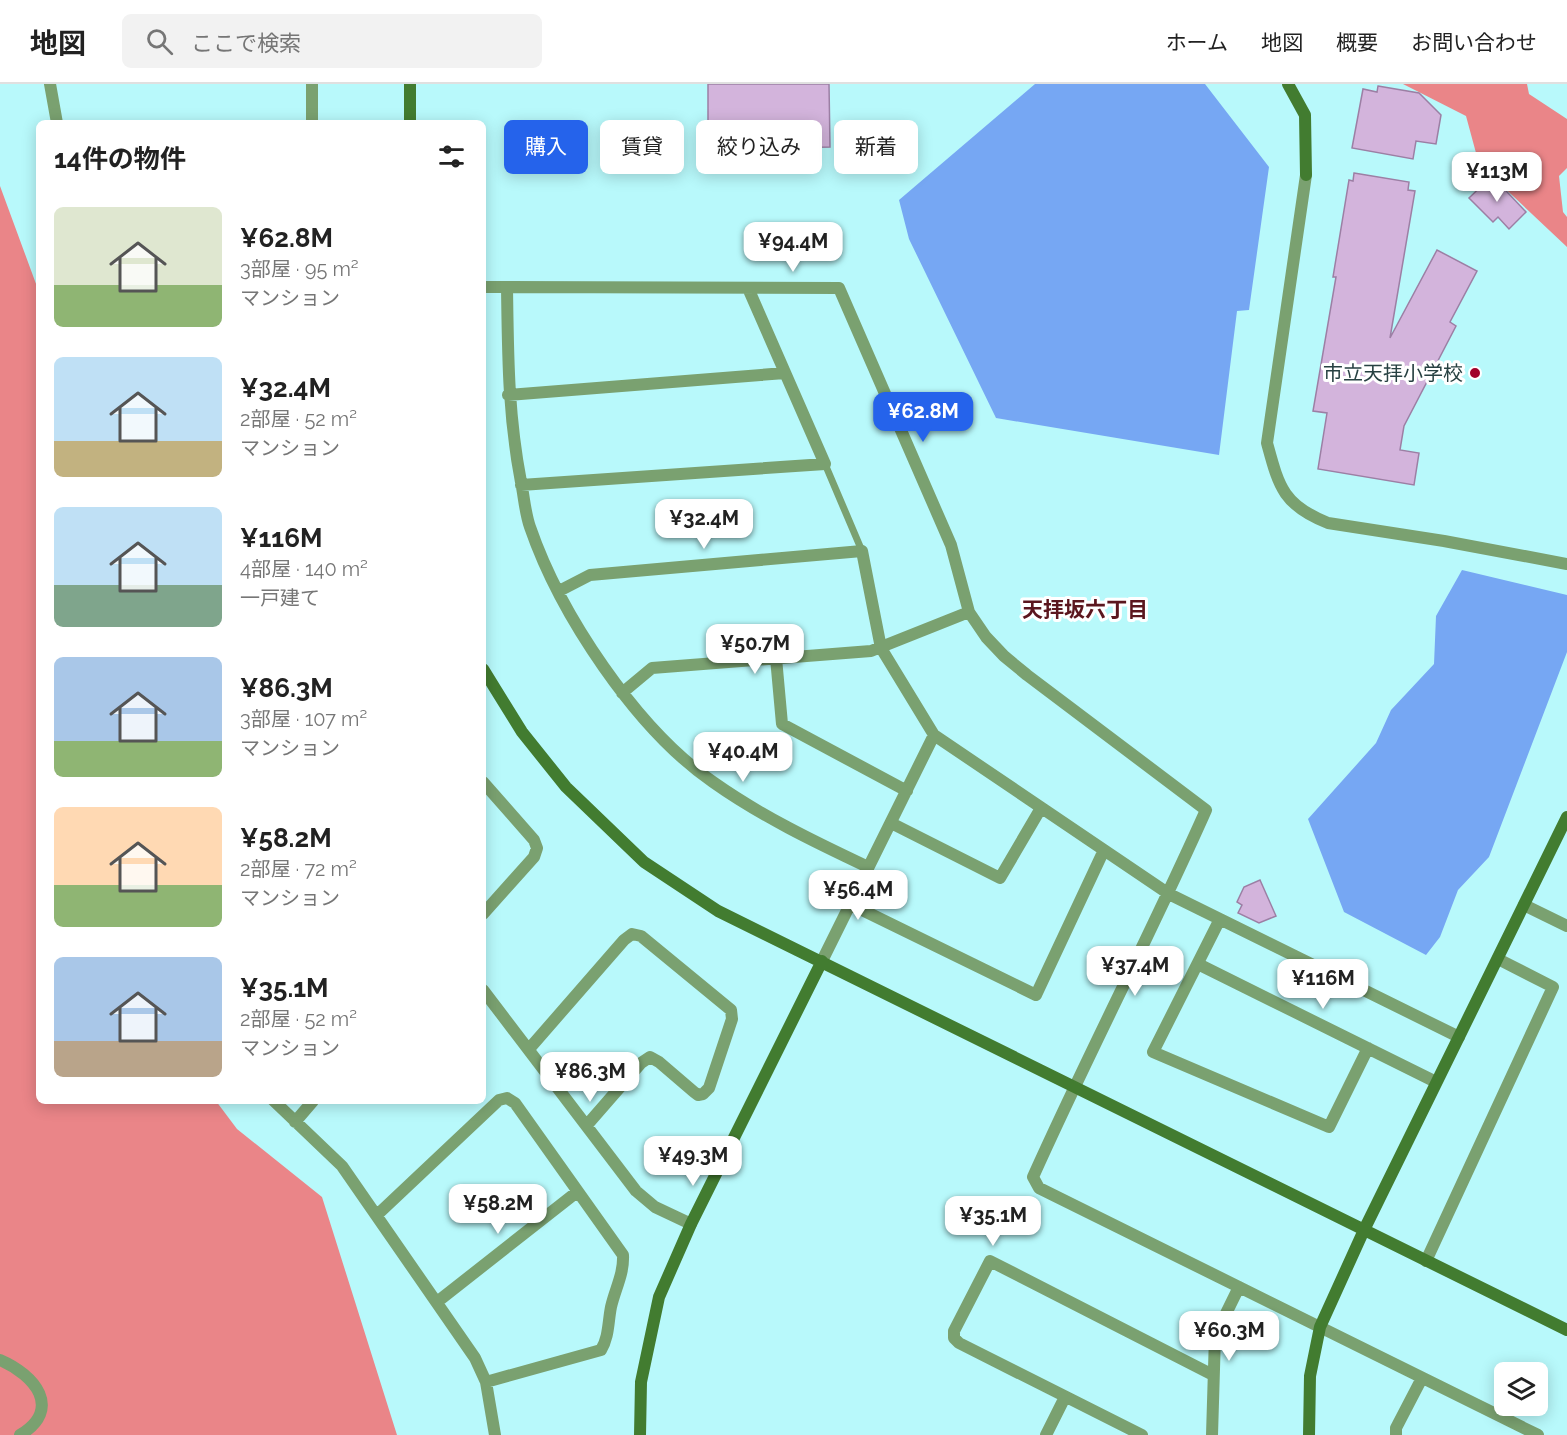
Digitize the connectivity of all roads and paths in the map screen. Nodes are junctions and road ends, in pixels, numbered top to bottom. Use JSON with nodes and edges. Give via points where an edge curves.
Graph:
{"nodes":[{"id":1,"x":50,"y":84,"type":"edge"},
{"id":2,"x":312,"y":84,"type":"edge"},
{"id":3,"x":410,"y":84,"type":"edge"},
{"id":4,"x":1288,"y":84,"type":"edge"},
{"id":5,"x":56,"y":120,"type":"edge"},
{"id":6,"x":312,"y":120,"type":"edge"},
{"id":7,"x":410,"y":120,"type":"edge"},
{"id":8,"x":486,"y":287,"type":"edge"},
{"id":9,"x":507,"y":287,"type":"junction"},
{"id":10,"x":748,"y":288,"type":"junction"},
{"id":11,"x":785,"y":374,"type":"junction"},
{"id":12,"x":508,"y":395,"type":"junction"},
{"id":13,"x":825,"y":464,"type":"junction"},
{"id":14,"x":521,"y":485,"type":"junction"},
{"id":15,"x":862,"y":551,"type":"junction"},
{"id":16,"x":1567,"y":564,"type":"edge"},
{"id":17,"x":559,"y":591,"type":"junction"},
{"id":18,"x":969,"y":612,"type":"junction"},
{"id":19,"x":881,"y":648,"type":"junction"},
{"id":20,"x":776,"y":658,"type":"junction"},
{"id":21,"x":486,"y":674,"type":"edge"},
{"id":22,"x":622,"y":693,"type":"junction"},
{"id":23,"x":934,"y":735,"type":"junction"},
{"id":24,"x":486,"y":785,"type":"edge"},
{"id":25,"x":907,"y":790,"type":"junction"},
{"id":26,"x":1041,"y":808,"type":"junction"},
{"id":27,"x":1567,"y":817,"type":"edge"},
{"id":28,"x":891,"y":823,"type":"junction"},
{"id":29,"x":1104,"y":850,"type":"junction"},
{"id":30,"x":868,"y":867,"type":"junction"},
{"id":31,"x":1169,"y":894,"type":"junction"},
{"id":32,"x":850,"y":904,"type":"junction"},
{"id":33,"x":1524,"y":905,"type":"junction"},
{"id":34,"x":486,"y":911,"type":"edge"},
{"id":35,"x":1220,"y":919,"type":"junction"},
{"id":36,"x":1567,"y":926,"type":"edge"},
{"id":37,"x":1498,"y":959,"type":"junction"},
{"id":38,"x":822,"y":961,"type":"junction"},
{"id":39,"x":1198,"y":964,"type":"junction"},
{"id":40,"x":486,"y":994,"type":"edge"},
{"id":41,"x":1459,"y":1037,"type":"junction"},
{"id":42,"x":529,"y":1048,"type":"junction"},
{"id":43,"x":1368,"y":1048,"type":"junction"},
{"id":44,"x":1436,"y":1082,"type":"junction"},
{"id":45,"x":1074,"y":1086,"type":"junction"},
{"id":46,"x":277,"y":1104,"type":"edge"},
{"id":47,"x":310,"y":1104,"type":"edge"},
{"id":48,"x":295,"y":1122,"type":"junction"},
{"id":49,"x":587,"y":1125,"type":"junction"},
{"id":50,"x":577,"y":1192,"type":"junction"},
{"id":51,"x":377,"y":1215,"type":"junction"},
{"id":52,"x":691,"y":1224,"type":"junction"},
{"id":53,"x":1364,"y":1230,"type":"junction"},
{"id":54,"x":1426,"y":1261,"type":"junction"},
{"id":55,"x":1239,"y":1287,"type":"junction"},
{"id":56,"x":437,"y":1302,"type":"junction"},
{"id":57,"x":1320,"y":1327,"type":"junction"},
{"id":58,"x":1567,"y":1330,"type":"edge"},
{"id":59,"x":0,"y":1360,"type":"edge"},
{"id":60,"x":1213,"y":1375,"type":"junction"},
{"id":61,"x":1422,"y":1378,"type":"junction"},
{"id":62,"x":486,"y":1382,"type":"junction"},
{"id":63,"x":1065,"y":1397,"type":"junction"},
{"id":64,"x":20,"y":1435,"type":"edge"},
{"id":65,"x":495,"y":1435,"type":"edge"},
{"id":66,"x":640,"y":1435,"type":"edge"},
{"id":67,"x":1046,"y":1435,"type":"edge"},
{"id":68,"x":1142,"y":1435,"type":"edge"},
{"id":69,"x":1212,"y":1435,"type":"edge"},
{"id":70,"x":1309,"y":1435,"type":"edge"},
{"id":71,"x":1396,"y":1435,"type":"edge"},
{"id":72,"x":1538,"y":1435,"type":"edge"}],
"edges":[{"from":1,"to":5,"type":"street"},
{"from":2,"to":6,"type":"street"},
{"from":3,"to":7,"type":"street"},
{"from":4,"to":16,"type":"street","via":[[1305,115],[1306,175],[1267,443],[1276,477],[1291,503],[1328,523]]},
{"from":8,"to":9,"type":"street"},
{"from":9,"to":10,"type":"street"},
{"from":9,"to":12,"type":"street"},
{"from":10,"to":11,"type":"street"},
{"from":10,"to":18,"type":"street","via":[[839,288],[951,545]]},
{"from":11,"to":12,"type":"street"},
{"from":11,"to":13,"type":"street"},
{"from":12,"to":14,"type":"street"},
{"from":13,"to":14,"type":"street"},
{"from":13,"to":15,"type":"lane"},
{"from":14,"to":17,"type":"street","via":[[529,525]]},
{"from":15,"to":17,"type":"street","via":[[590,575]]},
{"from":15,"to":19,"type":"street"},
{"from":17,"to":22,"type":"street"},
{"from":18,"to":19,"type":"street"},
{"from":18,"to":31,"type":"street","via":[[1004,656],[1206,810]]},
{"from":19,"to":20,"type":"street"},
{"from":19,"to":23,"type":"street"},
{"from":20,"to":22,"type":"street","via":[[652,668]]},
{"from":20,"to":25,"type":"street","via":[[782,724]]},
{"from":21,"to":38,"type":"street","via":[[522,732],[566,787],[644,862],[718,911]]},
{"from":22,"to":30,"type":"street","via":[[677,753],[712,782],[792,831]]},
{"from":23,"to":25,"type":"street"},
{"from":23,"to":26,"type":"street"},
{"from":24,"to":34,"type":"street","via":[[537,848],[534,857]]},
{"from":25,"to":28,"type":"street"},
{"from":26,"to":28,"type":"street","via":[[1000,878]]},
{"from":26,"to":29,"type":"street"},
{"from":27,"to":33,"type":"street"},
{"from":28,"to":30,"type":"street"},
{"from":29,"to":31,"type":"street"},
{"from":29,"to":32,"type":"street","via":[[1036,994]]},
{"from":30,"to":32,"type":"street"},
{"from":31,"to":35,"type":"street"},
{"from":31,"to":45,"type":"street"},
{"from":32,"to":38,"type":"street"},
{"from":33,"to":36,"type":"street"},
{"from":33,"to":37,"type":"street"},
{"from":35,"to":39,"type":"street"},
{"from":35,"to":41,"type":"street"},
{"from":37,"to":41,"type":"street"},
{"from":37,"to":54,"type":"street","via":[[1553,987]]},
{"from":38,"to":45,"type":"street"},
{"from":38,"to":52,"type":"street"},
{"from":39,"to":43,"type":"street"},
{"from":39,"to":43,"type":"street","via":[[1153,1052],[1329,1127]]},
{"from":40,"to":42,"type":"street"},
{"from":41,"to":44,"type":"street"},
{"from":42,"to":49,"type":"street"},
{"from":42,"to":49,"type":"street","via":[[632,934],[641,936],[731,1010],[732,1019],[709,1088],[703,1094],[698,1095],[650,1057]]},
{"from":43,"to":44,"type":"street"},
{"from":44,"to":53,"type":"street"},
{"from":45,"to":53,"type":"street"},
{"from":45,"to":55,"type":"street","via":[[1033,1177],[1039,1188]]},
{"from":46,"to":48,"type":"street"},
{"from":47,"to":48,"type":"street"},
{"from":48,"to":51,"type":"street","via":[[342,1166]]},
{"from":49,"to":52,"type":"street","via":[[636,1191],[655,1207]]},
{"from":50,"to":51,"type":"street","via":[[515,1103],[507,1098],[499,1100]]},
{"from":50,"to":56,"type":"street"},
{"from":50,"to":62,"type":"street","via":[[623,1255],[624,1267],[611,1306],[606,1341],[601,1350]]},
{"from":51,"to":56,"type":"street"},
{"from":52,"to":66,"type":"street","via":[[659,1297],[641,1382]]},
{"from":53,"to":54,"type":"street"},
{"from":53,"to":57,"type":"street"},
{"from":54,"to":58,"type":"street"},
{"from":55,"to":57,"type":"street"},
{"from":55,"to":60,"type":"street","via":[[1215,1336]]},
{"from":56,"to":62,"type":"street","via":[[475,1358]]},
{"from":57,"to":61,"type":"street"},
{"from":57,"to":70,"type":"street","via":[[1310,1376]]},
{"from":59,"to":64,"type":"street","via":[[24,1374],[35,1385],[41,1400],[42,1413],[37,1423]]},
{"from":60,"to":63,"type":"street","via":[[990,1261],[954,1338]]},
{"from":60,"to":69,"type":"street"},
{"from":61,"to":71,"type":"street"},
{"from":61,"to":72,"type":"street"},
{"from":62,"to":65,"type":"street"},
{"from":63,"to":67,"type":"street"},
{"from":63,"to":68,"type":"street"}]}
